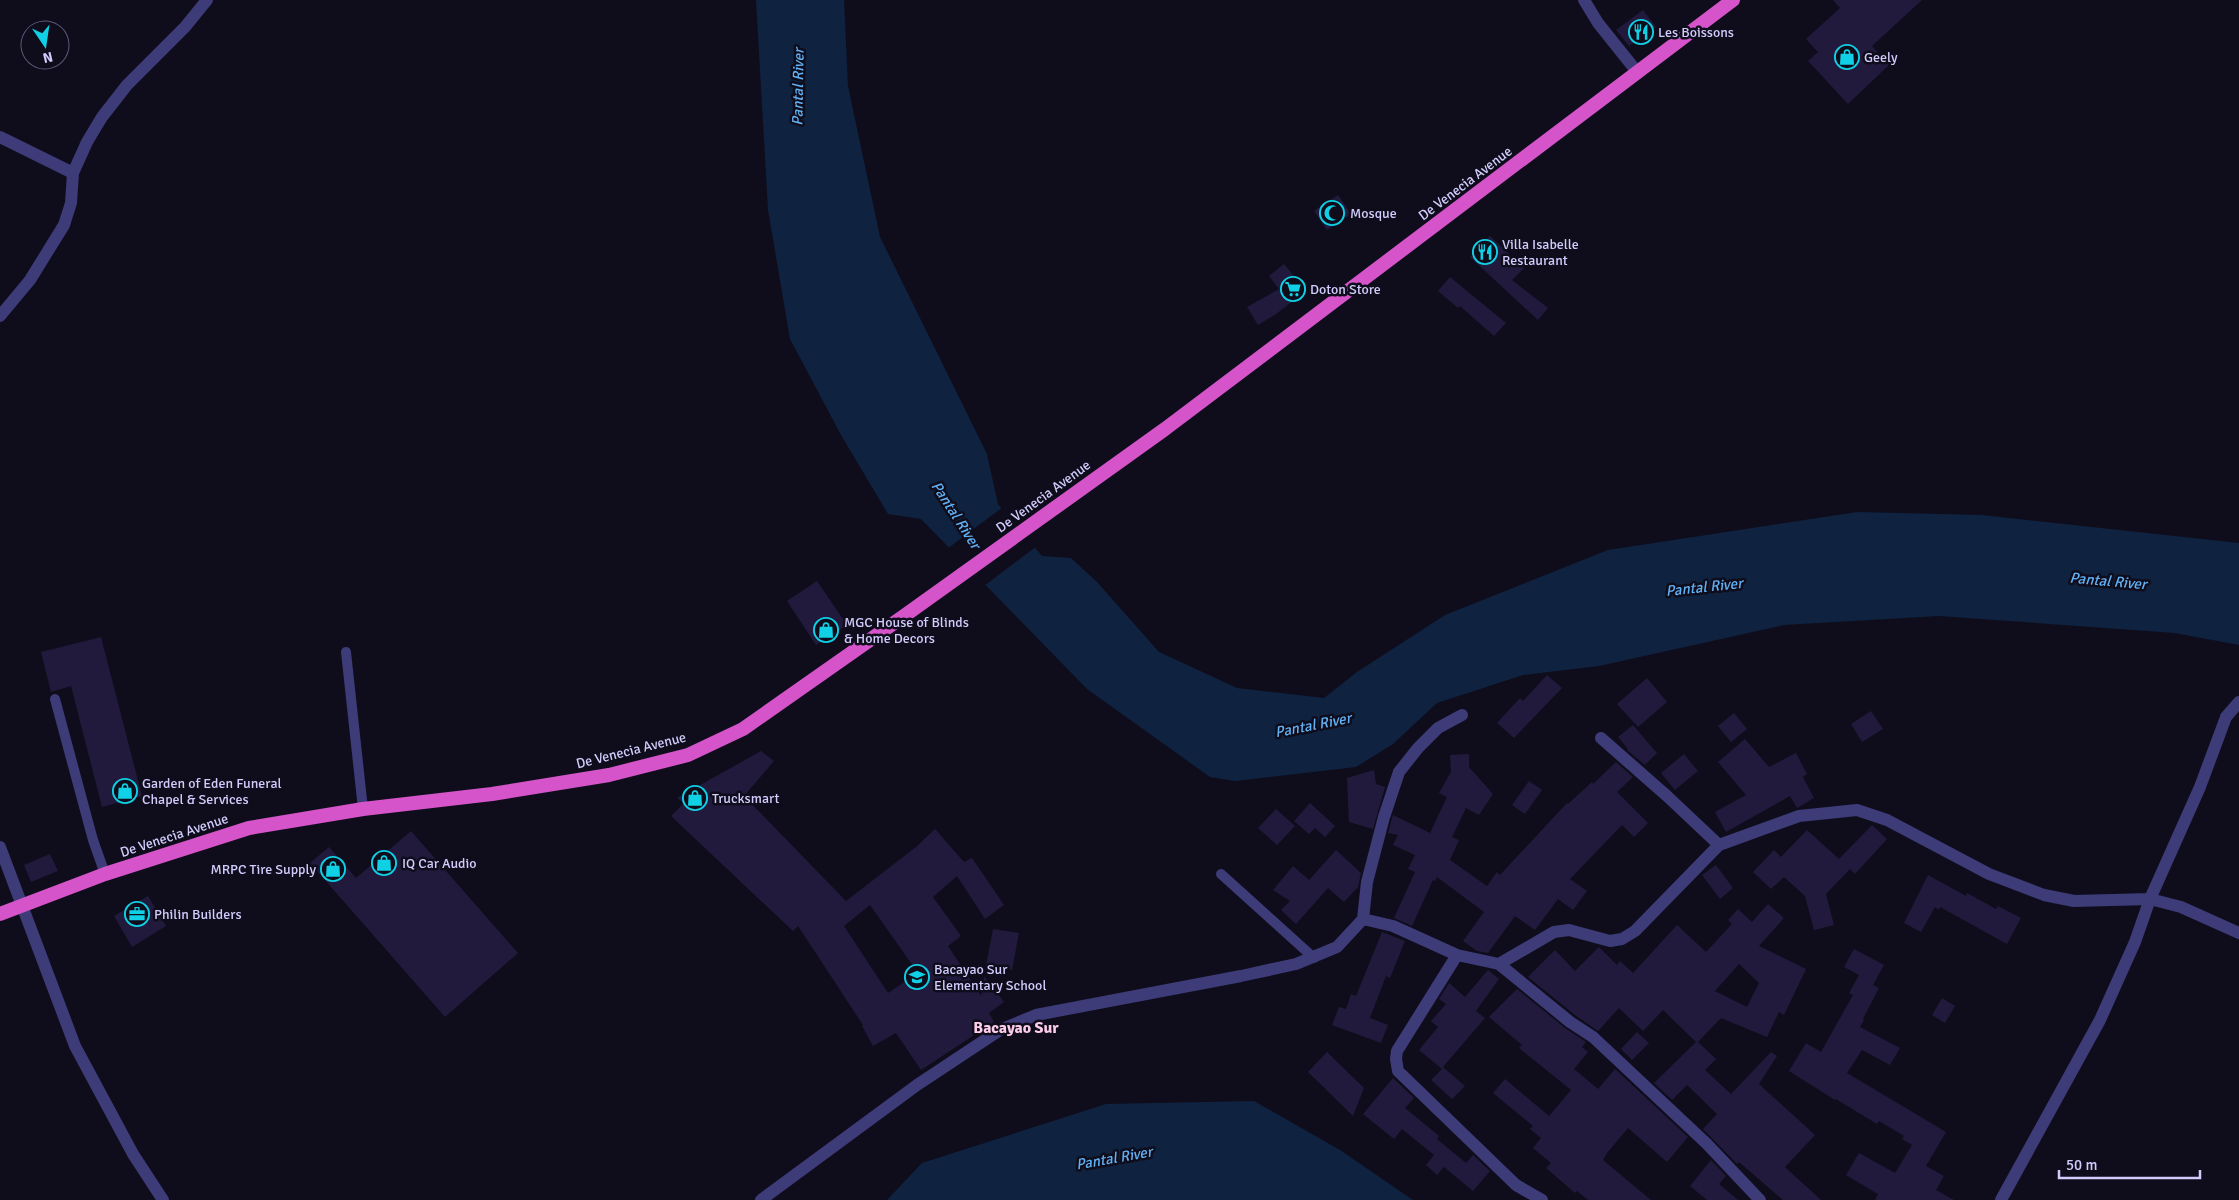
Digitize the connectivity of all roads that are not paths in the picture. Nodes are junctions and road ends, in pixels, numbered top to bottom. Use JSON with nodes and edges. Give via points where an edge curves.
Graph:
{"nodes":[{"id":1,"x":207,"y":0,"type":"edge"},
{"id":2,"x":1584,"y":0,"type":"edge"},
{"id":3,"x":1733,"y":0,"type":"edge"},
{"id":4,"x":1638,"y":73,"type":"junction"},
{"id":5,"x":0,"y":137,"type":"edge"},
{"id":6,"x":73,"y":173,"type":"junction"},
{"id":7,"x":0,"y":316,"type":"edge"},
{"id":8,"x":346,"y":652,"type":"dead end"},
{"id":9,"x":55,"y":699,"type":"dead end"},
{"id":10,"x":2239,"y":702,"type":"edge"},
{"id":11,"x":1462,"y":715,"type":"dead end"},
{"id":12,"x":1601,"y":738,"type":"dead end"},
{"id":13,"x":363,"y":809,"type":"junction"},
{"id":14,"x":1719,"y":845,"type":"junction"},
{"id":15,"x":0,"y":847,"type":"edge"},
{"id":16,"x":105,"y":874,"type":"junction"},
{"id":17,"x":1220,"y":874,"type":"dead end"},
{"id":18,"x":2150,"y":899,"type":"junction"},
{"id":19,"x":21,"y":906,"type":"junction"},
{"id":20,"x":0,"y":914,"type":"edge"},
{"id":21,"x":1362,"y":919,"type":"junction"},
{"id":22,"x":2239,"y":933,"type":"edge"},
{"id":23,"x":1456,"y":955,"type":"junction"},
{"id":24,"x":1314,"y":958,"type":"junction"},
{"id":25,"x":1499,"y":964,"type":"junction"},
{"id":26,"x":163,"y":1200,"type":"edge"},
{"id":27,"x":761,"y":1200,"type":"edge"},
{"id":28,"x":1542,"y":1200,"type":"edge"},
{"id":29,"x":1760,"y":1200,"type":"edge"},
{"id":30,"x":2001,"y":1200,"type":"edge"}],
"edges":[{"from":1,"to":6,"type":"street","via":[[127,85],[102,117]]},
{"from":2,"to":4,"type":"street"},
{"from":3,"to":4,"type":"highway","name":"De Venecia Avenue"},
{"from":4,"to":13,"type":"highway","name":"De Venecia Avenue","via":[[1165,429],[743,729],[688,755],[609,775],[492,794]]},
{"from":5,"to":6,"type":"street"},
{"from":6,"to":7,"type":"street","via":[[71,204],[64,225],[30,280]]},
{"from":8,"to":13,"type":"lane"},
{"from":9,"to":16,"type":"lane"},
{"from":10,"to":18,"type":"street","via":[[2226,717],[2200,787]]},
{"from":11,"to":21,"type":"street","via":[[1438,728],[1399,772],[1367,882]]},
{"from":12,"to":14,"type":"street"},
{"from":13,"to":16,"type":"highway","name":"De Venecia Avenue","via":[[249,828]]},
{"from":14,"to":18,"type":"street","via":[[1799,816],[1857,810],[1887,820],[1989,874],[2044,895],[2074,901]]},
{"from":14,"to":25,"type":"street","via":[[1635,931],[1622,939],[1610,941],[1569,930],[1554,932]]},
{"from":15,"to":19,"type":"street"},
{"from":16,"to":19,"type":"highway","name":"De Venecia Avenue"},
{"from":17,"to":24,"type":"lane"},
{"from":18,"to":22,"type":"street","via":[[2181,907]]},
{"from":18,"to":30,"type":"street","via":[[2135,942],[2100,1020]]},
{"from":19,"to":20,"type":"highway","name":"De Venecia Avenue"},
{"from":19,"to":26,"type":"street","via":[[75,1046],[133,1154]]},
{"from":21,"to":23,"type":"street","via":[[1394,926]]},
{"from":21,"to":24,"type":"street","via":[[1337,947]]},
{"from":23,"to":25,"type":"street"},
{"from":23,"to":28,"type":"street","via":[[1397,1050],[1398,1071],[1516,1185]]},
{"from":24,"to":27,"type":"street","via":[[1241,976],[1036,1015],[1000,1030],[917,1085]]},
{"from":25,"to":29,"type":"street","via":[[1593,1037],[1707,1144]]}]}
